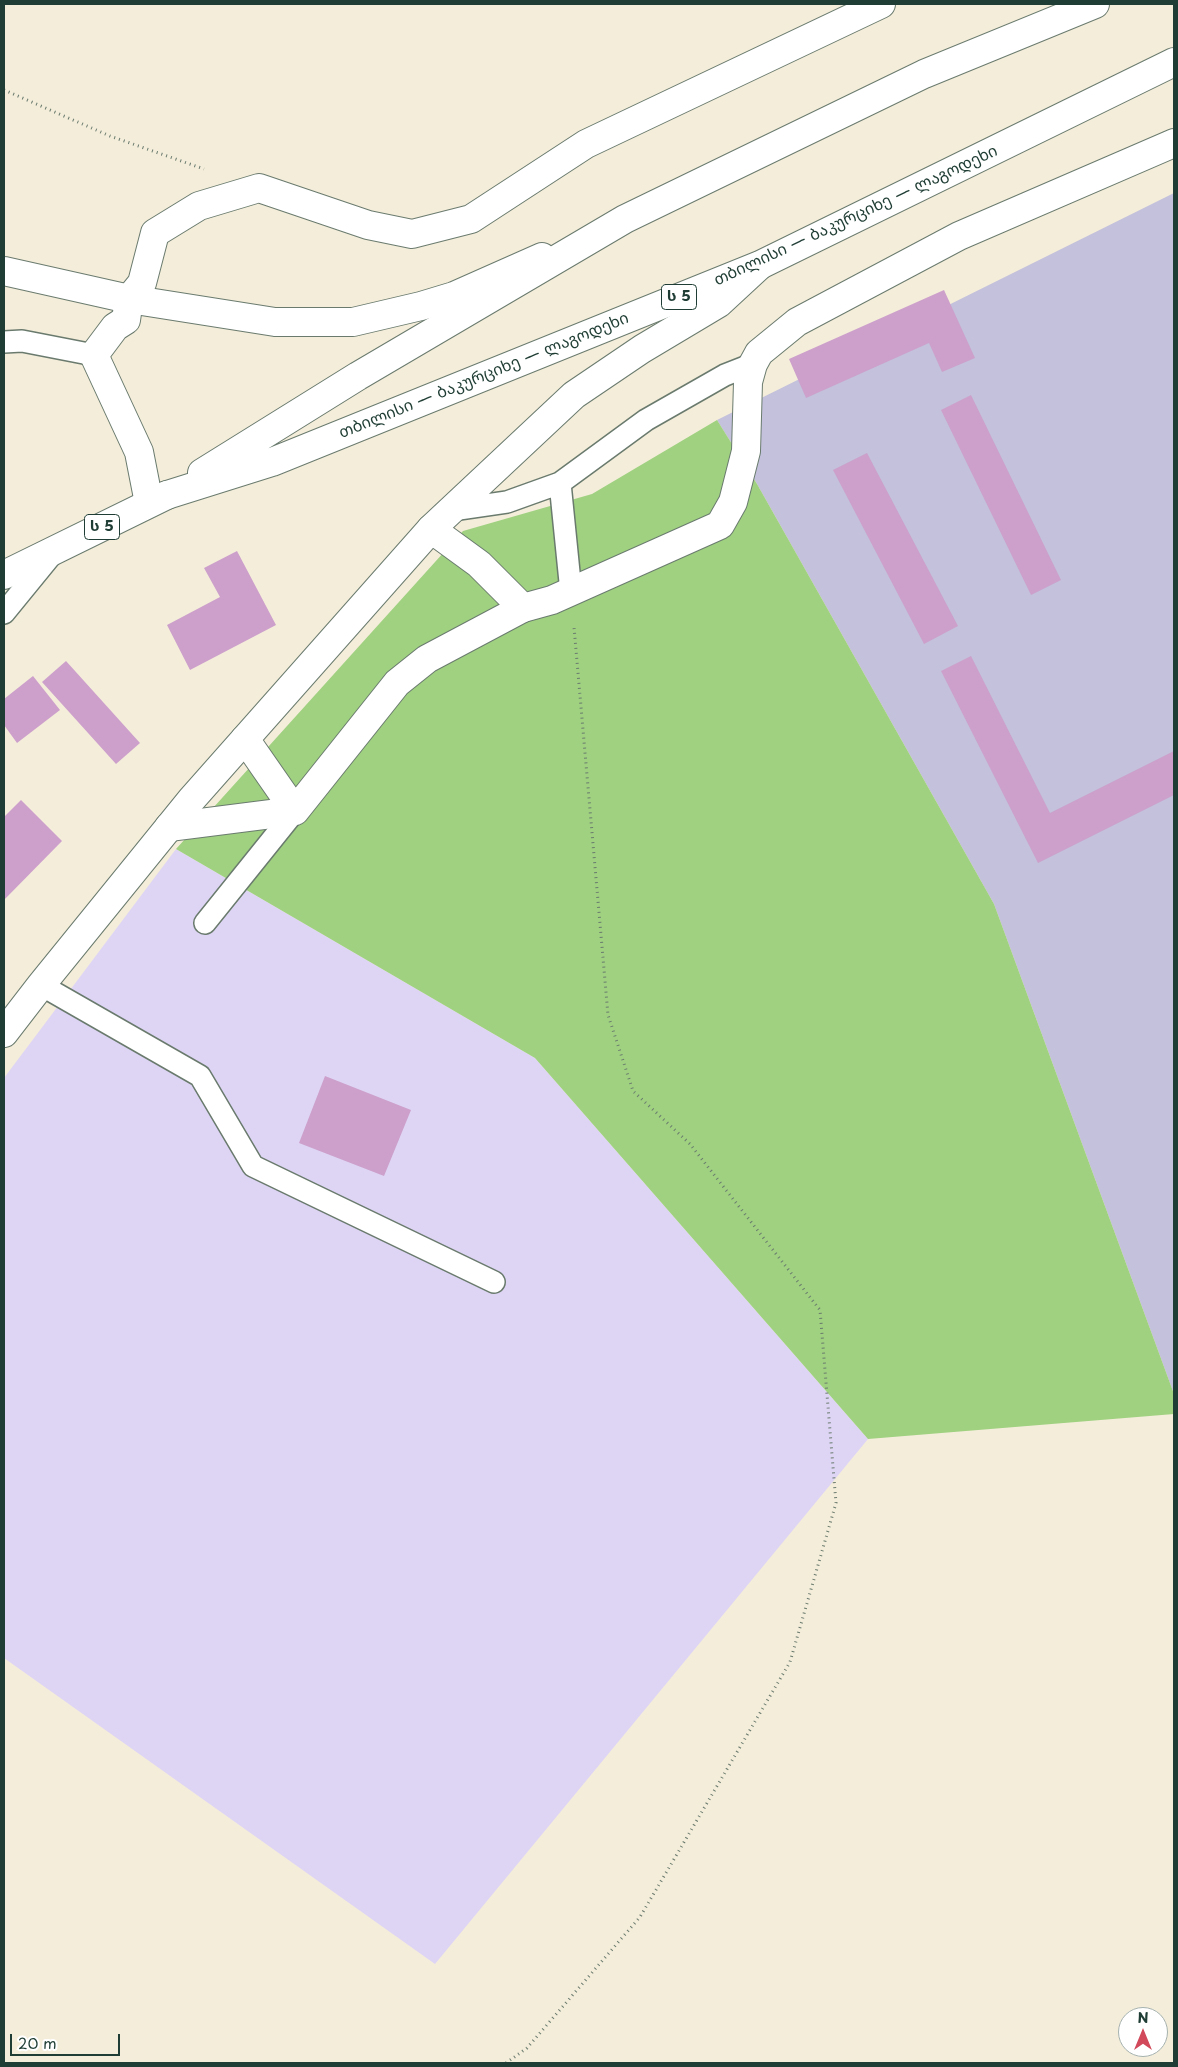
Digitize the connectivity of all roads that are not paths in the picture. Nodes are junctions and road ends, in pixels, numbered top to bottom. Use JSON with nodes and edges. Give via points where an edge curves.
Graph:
{"nodes":[{"id":1,"x":881,"y":4,"type":"edge"},
{"id":2,"x":1095,"y":4,"type":"edge"},
{"id":3,"x":1174,"y":62,"type":"edge"},
{"id":4,"x":1174,"y":143,"type":"edge"},
{"id":5,"x":625,"y":219,"type":"junction"},
{"id":6,"x":760,"y":265,"type":"junction"},
{"id":7,"x":4,"y":271,"type":"edge"},
{"id":8,"x":129,"y":299,"type":"junction"},
{"id":9,"x":4,"y":342,"type":"edge"},
{"id":10,"x":94,"y":355,"type":"junction"},
{"id":11,"x":753,"y":364,"type":"junction"},
{"id":12,"x":560,"y":483,"type":"junction"},
{"id":13,"x":158,"y":499,"type":"junction"},
{"id":14,"x":452,"y":510,"type":"junction"},
{"id":15,"x":431,"y":529,"type":"junction"},
{"id":16,"x":55,"y":550,"type":"junction"},
{"id":17,"x":4,"y":575,"type":"edge"},
{"id":18,"x":571,"y":592,"type":"junction"},
{"id":19,"x":523,"y":608,"type":"junction"},
{"id":20,"x":4,"y":613,"type":"edge"},
{"id":21,"x":246,"y":738,"type":"junction"},
{"id":22,"x":295,"y":811,"type":"junction"},
{"id":23,"x":169,"y":827,"type":"junction"},
{"id":24,"x":205,"y":923,"type":"dead end"},
{"id":25,"x":41,"y":985,"type":"junction"},
{"id":26,"x":4,"y":1033,"type":"edge"},
{"id":27,"x":494,"y":1282,"type":"dead end"}],
"edges":[{"from":1,"to":8,"type":"main road","via":[[586,144],[471,219],[412,234],[368,226],[259,188],[199,206],[155,233],[142,283]]},
{"from":2,"to":5,"type":"main road","name":"თბილისი — ბაკურციხე — ლაგოდეხი","number":"ს 5","via":[[924,74]]},
{"from":3,"to":6,"type":"main road","name":"თბილისი — ბაკურციხე — ლაგოდეხი","number":"ს 5"},
{"from":4,"to":11,"type":"main road","via":[[952,240],[797,322],[760,353]]},
{"from":5,"to":8,"type":"main road","via":[[454,296],[353,322],[275,322]]},
{"from":5,"to":13,"type":"main road","name":"თბილისი — ბაკურციხე — ლაგოდეხი","number":"ს 5","via":[[358,376]]},
{"from":6,"to":13,"type":"main road","name":"თბილისი — ბაკურციხე — ლაგოდეხი","number":"ს 5","via":[[272,462]]},
{"from":6,"to":14,"type":"main road","via":[[719,303],[574,395]]},
{"from":7,"to":8,"type":"main road"},
{"from":8,"to":10,"type":"main road","via":[[126,320],[115,327]]},
{"from":9,"to":10,"type":"lane","via":[[22,341]]},
{"from":10,"to":13,"type":"main road"},
{"from":11,"to":12,"type":"lane","via":[[705,386],[646,420]]},
{"from":11,"to":18,"type":"main road","via":[[748,382],[746,451],[733,502],[720,525]]},
{"from":12,"to":14,"type":"lane","via":[[507,502]]},
{"from":12,"to":18,"type":"lane"},
{"from":13,"to":16,"type":"main road","name":"თბილისი — ბაკურციხე — ლაგოდეხი","number":"ს 5"},
{"from":14,"to":15,"type":"main road"},
{"from":15,"to":19,"type":"main road","via":[[479,564]]},
{"from":15,"to":21,"type":"main road"},
{"from":16,"to":17,"type":"main road","name":"თბილისი — ბაკურციხე — ლაგოდეხი","number":"ს 5"},
{"from":16,"to":20,"type":"lane"},
{"from":18,"to":19,"type":"main road"},
{"from":19,"to":22,"type":"main road","via":[[434,655],[397,683]]},
{"from":21,"to":22,"type":"main road"},
{"from":21,"to":23,"type":"main road"},
{"from":22,"to":23,"type":"main road"},
{"from":22,"to":24,"type":"lane"},
{"from":23,"to":25,"type":"main road"},
{"from":25,"to":26,"type":"main road"},
{"from":25,"to":27,"type":"lane","via":[[200,1076],[253,1166]]}]}
